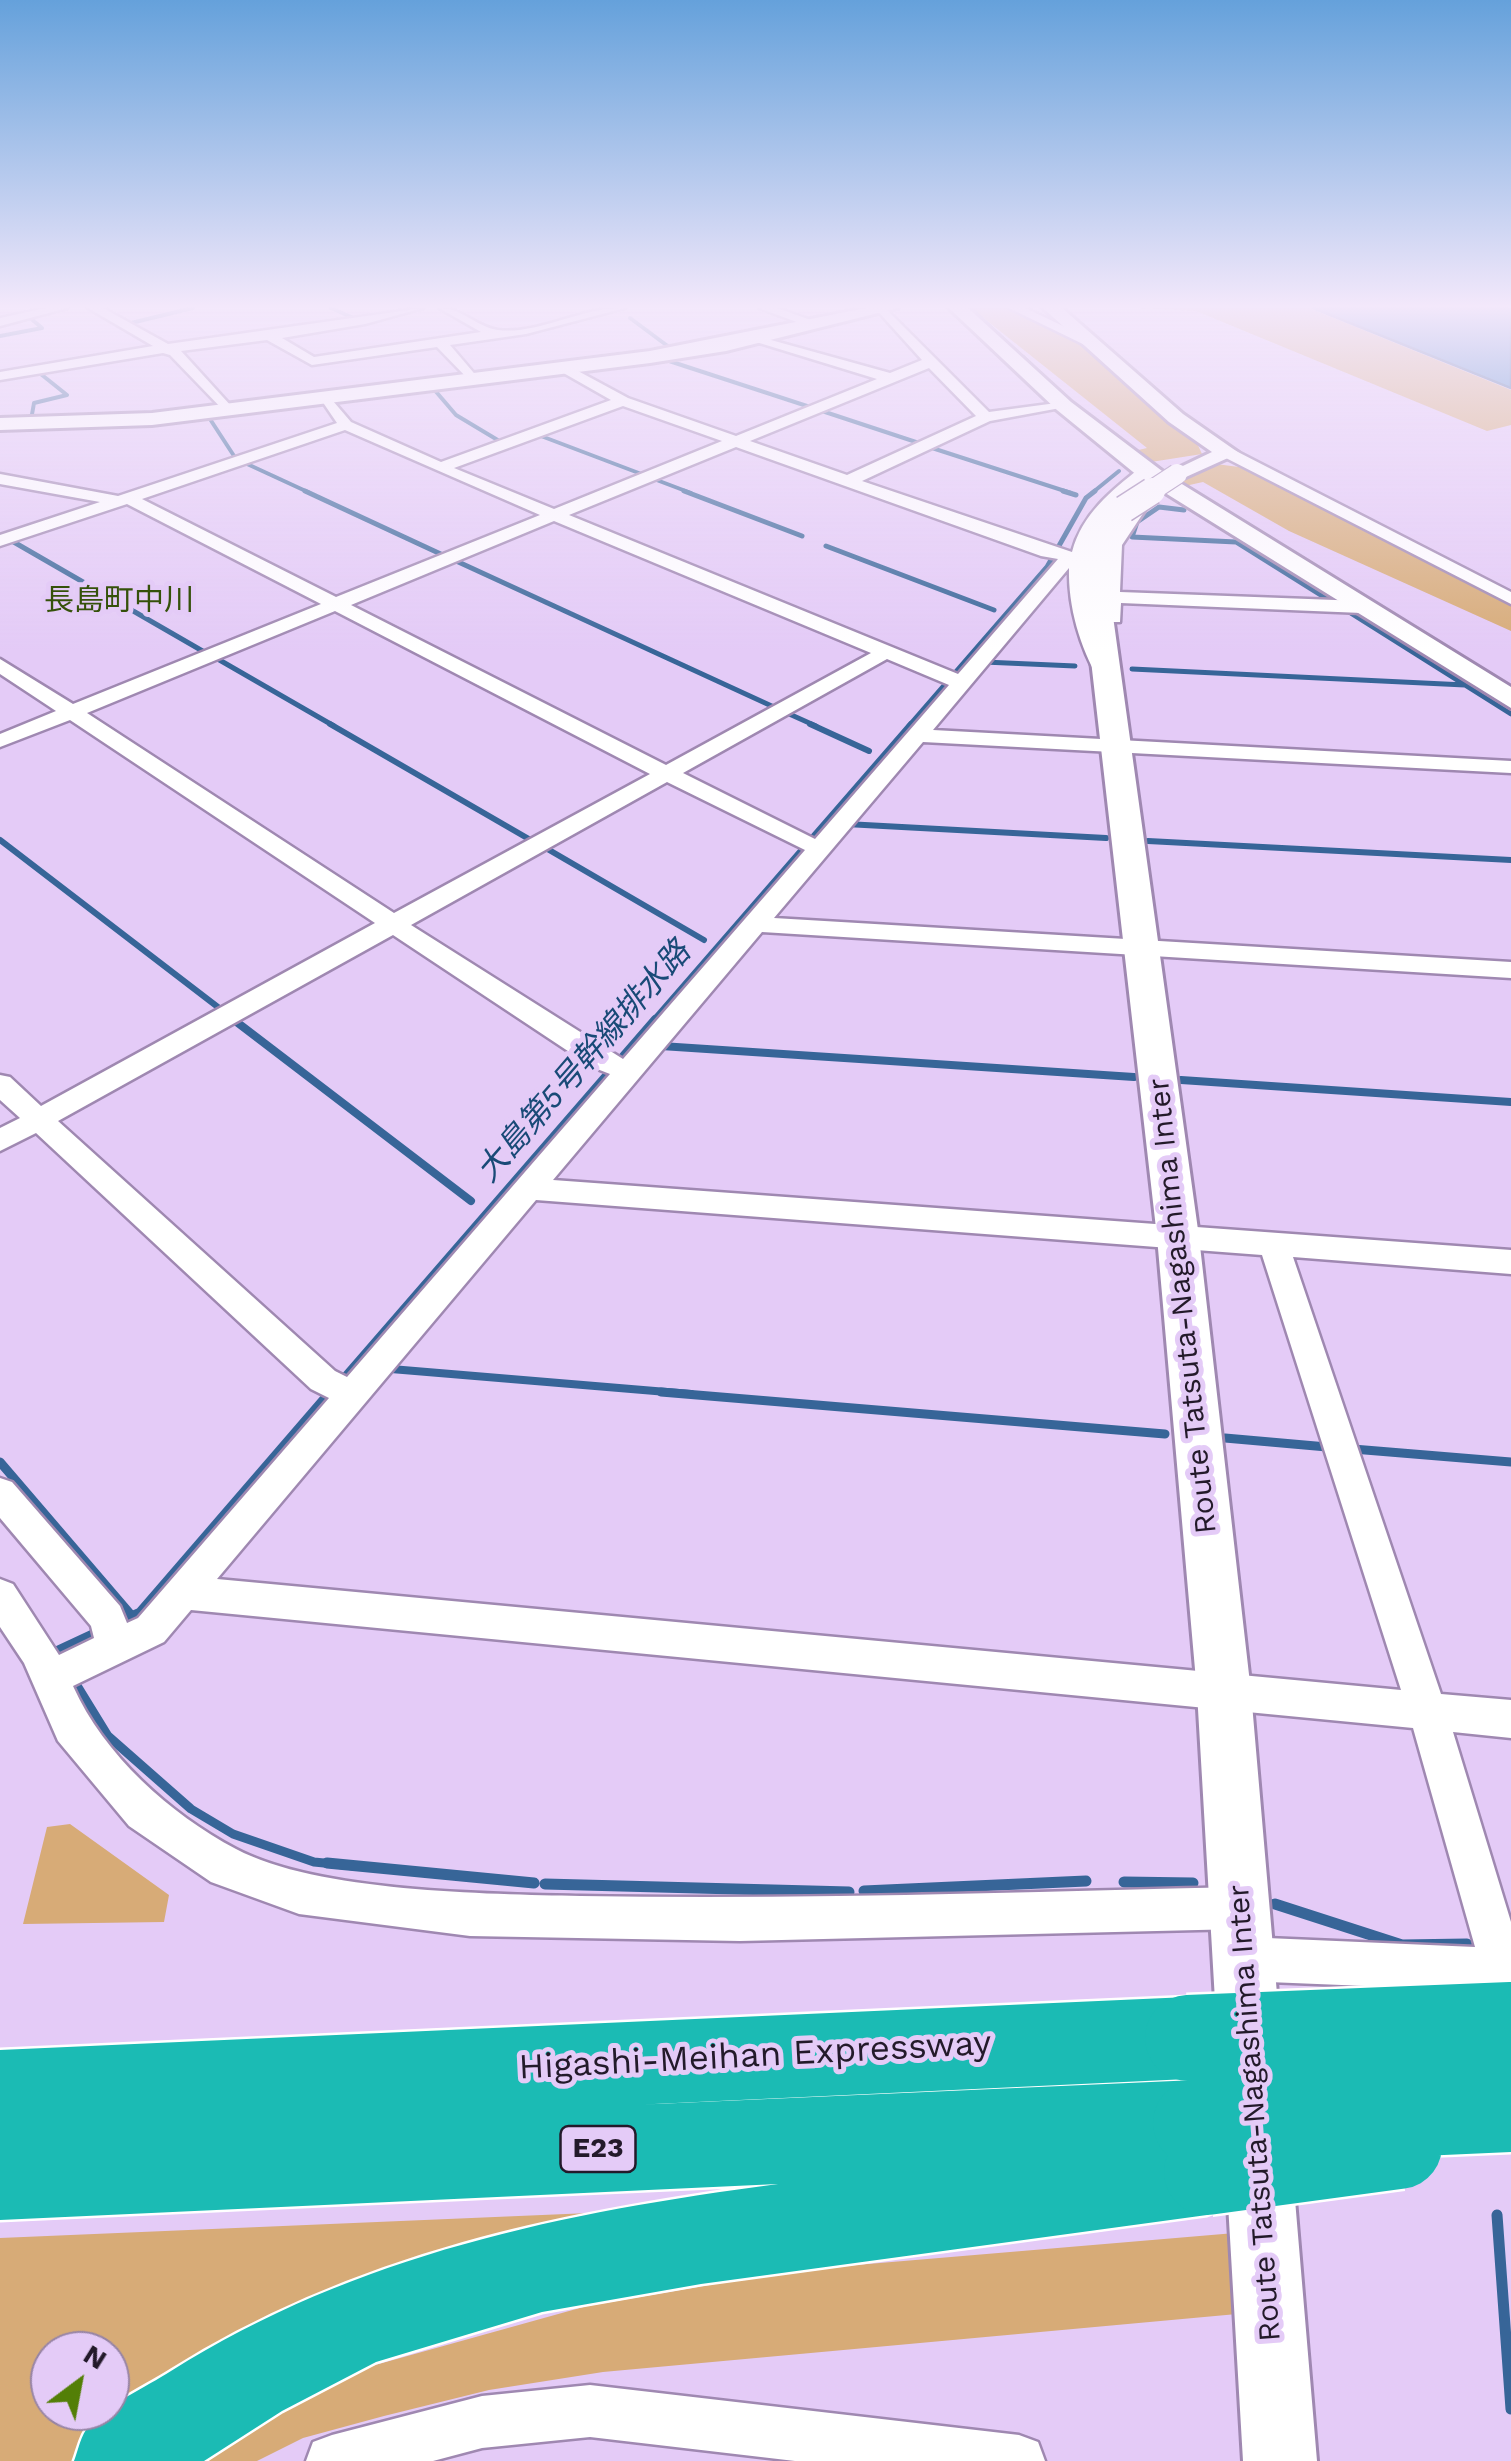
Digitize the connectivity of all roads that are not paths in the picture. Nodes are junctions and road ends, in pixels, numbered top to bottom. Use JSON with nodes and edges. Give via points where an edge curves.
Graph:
{"nodes":[{"id":1,"x":49,"y":423,"type":"edge"},
{"id":2,"x":563,"y":423,"type":"edge"},
{"id":3,"x":684,"y":423,"type":"edge"},
{"id":4,"x":780,"y":423,"type":"edge"},
{"id":5,"x":973,"y":423,"type":"edge"},
{"id":6,"x":1078,"y":423,"type":"edge"},
{"id":7,"x":1183,"y":423,"type":"edge"},
{"id":8,"x":0,"y":424,"type":"edge"},
{"id":9,"x":346,"y":424,"type":"joint"},
{"id":10,"x":735,"y":441,"type":"junction"},
{"id":11,"x":1228,"y":453,"type":"junction"},
{"id":12,"x":440,"y":468,"type":"junction"},
{"id":13,"x":0,"y":479,"type":"edge"},
{"id":14,"x":1175,"y":480,"type":"junction"},
{"id":15,"x":848,"y":481,"type":"junction"},
{"id":16,"x":1135,"y":490,"type":"junction"},
{"id":17,"x":124,"y":499,"type":"junction"},
{"id":18,"x":553,"y":516,"type":"junction"},
{"id":19,"x":0,"y":541,"type":"edge"},
{"id":20,"x":1064,"y":556,"type":"junction"},
{"id":21,"x":1111,"y":597,"type":"junction"},
{"id":22,"x":1511,"y":599,"type":"edge"},
{"id":23,"x":336,"y":604,"type":"junction"},
{"id":24,"x":1362,"y":607,"type":"junction"},
{"id":25,"x":883,"y":654,"type":"junction"},
{"id":26,"x":0,"y":666,"type":"edge"},
{"id":27,"x":1107,"y":679,"type":"junction"},
{"id":28,"x":951,"y":680,"type":"junction"},
{"id":29,"x":1511,"y":699,"type":"edge"},
{"id":30,"x":71,"y":712,"type":"junction"},
{"id":31,"x":914,"y":735,"type":"junction"},
{"id":32,"x":0,"y":741,"type":"edge"},
{"id":33,"x":1114,"y":746,"type":"junction"},
{"id":34,"x":1511,"y":767,"type":"edge"},
{"id":35,"x":666,"y":774,"type":"junction"},
{"id":36,"x":810,"y":844,"type":"junction"},
{"id":37,"x":394,"y":924,"type":"junction"},
{"id":38,"x":752,"y":924,"type":"junction"},
{"id":39,"x":1140,"y":948,"type":"junction"},
{"id":40,"x":1511,"y":970,"type":"edge"},
{"id":41,"x":617,"y":1067,"type":"junction"},
{"id":42,"x":0,"y":1084,"type":"edge"},
{"id":43,"x":39,"y":1120,"type":"junction"},
{"id":44,"x":0,"y":1142,"type":"edge"},
{"id":45,"x":527,"y":1188,"type":"junction"},
{"id":46,"x":1178,"y":1237,"type":"junction"},
{"id":47,"x":1273,"y":1243,"type":"junction"},
{"id":48,"x":1511,"y":1262,"type":"edge"},
{"id":49,"x":340,"y":1388,"type":"junction"},
{"id":50,"x":0,"y":1493,"type":"edge"},
{"id":51,"x":183,"y":1593,"type":"junction"},
{"id":52,"x":0,"y":1596,"type":"edge"},
{"id":53,"x":112,"y":1635,"type":"junction"},
{"id":54,"x":48,"y":1679,"type":"junction"},
{"id":55,"x":1224,"y":1692,"type":"junction"},
{"id":56,"x":1426,"y":1711,"type":"junction"},
{"id":57,"x":1511,"y":1719,"type":"edge"},
{"id":58,"x":1240,"y":1908,"type":"junction"},
{"id":59,"x":1244,"y":1959,"type":"junction"},
{"id":60,"x":1510,"y":1990,"type":"edge"},
{"id":61,"x":782,"y":2053,"type":"junction"},
{"id":62,"x":0,"y":2064,"type":"edge"},
{"id":63,"x":0,"y":2092,"type":"edge"},
{"id":64,"x":1511,"y":2110,"type":"edge"},
{"id":65,"x":1511,"y":2131,"type":"edge"},
{"id":66,"x":1202,"y":2148,"type":"junction"},
{"id":67,"x":0,"y":2176,"type":"edge"},
{"id":68,"x":122,"y":2461,"type":"edge"},
{"id":69,"x":332,"y":2461,"type":"edge"},
{"id":70,"x":1019,"y":2461,"type":"edge"},
{"id":71,"x":1280,"y":2461,"type":"edge"}],
"edges":[{"from":1,"to":8,"type":"main road"},
{"from":2,"to":12,"type":"street"},
{"from":3,"to":10,"type":"street"},
{"from":4,"to":10,"type":"street"},
{"from":5,"to":15,"type":"street"},
{"from":6,"to":16,"type":"main road"},
{"from":7,"to":11,"type":"main road"},
{"from":9,"to":12,"type":"street"},
{"from":9,"to":17,"type":"street"},
{"from":10,"to":15,"type":"street"},
{"from":10,"to":18,"type":"street"},
{"from":11,"to":14,"type":"main road","name":"Route Tatsuta-Nagashima Inter"},
{"from":11,"to":22,"type":"street"},
{"from":12,"to":18,"type":"street"},
{"from":13,"to":17,"type":"street"},
{"from":14,"to":16,"type":"main road","name":"Route Tatsuta-Nagashima Inter","bridge":true},
{"from":14,"to":16,"type":"main road"},
{"from":14,"to":21,"type":"street","via":[[1124,520],[1114,537]]},
{"from":14,"to":24,"type":"main road"},
{"from":15,"to":20,"type":"street"},
{"from":16,"to":20,"type":"street","via":[[1095,513]]},
{"from":16,"to":27,"type":"main road","name":"Route Tatsuta-Nagashima Inter","via":[[1098,543],[1094,572]]},
{"from":17,"to":19,"type":"street"},
{"from":17,"to":23,"type":"street"},
{"from":18,"to":23,"type":"street"},
{"from":18,"to":25,"type":"street"},
{"from":20,"to":27,"type":"street"},
{"from":20,"to":28,"type":"street"},
{"from":21,"to":24,"type":"street"},
{"from":21,"to":27,"type":"street","via":[[1114,666]]},
{"from":23,"to":30,"type":"street"},
{"from":23,"to":35,"type":"street"},
{"from":24,"to":29,"type":"main road"},
{"from":25,"to":28,"type":"street"},
{"from":25,"to":35,"type":"street"},
{"from":26,"to":30,"type":"street"},
{"from":27,"to":33,"type":"main road","name":"Route Tatsuta-Nagashima Inter"},
{"from":28,"to":31,"type":"street"},
{"from":30,"to":32,"type":"street"},
{"from":30,"to":37,"type":"street"},
{"from":31,"to":33,"type":"street"},
{"from":31,"to":36,"type":"street"},
{"from":33,"to":34,"type":"street"},
{"from":33,"to":39,"type":"main road","name":"Route Tatsuta-Nagashima Inter"},
{"from":35,"to":36,"type":"street"},
{"from":35,"to":37,"type":"street"},
{"from":36,"to":38,"type":"street"},
{"from":37,"to":41,"type":"street"},
{"from":37,"to":43,"type":"street"},
{"from":38,"to":39,"type":"street"},
{"from":38,"to":41,"type":"street"},
{"from":39,"to":40,"type":"street"},
{"from":39,"to":46,"type":"main road","name":"Route Tatsuta-Nagashima Inter"},
{"from":41,"to":45,"type":"street"},
{"from":42,"to":43,"type":"street"},
{"from":43,"to":44,"type":"street"},
{"from":43,"to":49,"type":"street"},
{"from":45,"to":46,"type":"street"},
{"from":45,"to":49,"type":"street"},
{"from":46,"to":47,"type":"street"},
{"from":46,"to":55,"type":"main road","name":"Route Tatsuta-Nagashima Inter"},
{"from":47,"to":48,"type":"street"},
{"from":47,"to":56,"type":"street"},
{"from":49,"to":51,"type":"street"},
{"from":50,"to":53,"type":"street"},
{"from":51,"to":53,"type":"street","via":[[151,1630]]},
{"from":51,"to":55,"type":"street"},
{"from":52,"to":54,"type":"street","via":[[22,1622]]},
{"from":53,"to":54,"type":"street"},
{"from":54,"to":58,"type":"street","via":[[83,1744],[143,1812],[226,1867],[299,1892],[470,1915],[740,1920]]},
{"from":55,"to":56,"type":"street"},
{"from":55,"to":58,"type":"main road","name":"Route Tatsuta-Nagashima Inter"},
{"from":56,"to":57,"type":"street"},
{"from":56,"to":60,"type":"street"},
{"from":58,"to":59,"type":"main road","name":"Route Tatsuta-Nagashima Inter"},
{"from":59,"to":60,"type":"street"},
{"from":59,"to":71,"type":"main road","name":"Route Tatsuta-Nagashima Inter"},
{"from":60,"to":61,"type":"highway","name":"Higashi-Meihan Expressway","bridge":true,"via":[[1188,2038]]},
{"from":61,"to":62,"type":"highway","via":[[632,2045]]},
{"from":61,"to":63,"type":"highway","name":"Higashi-Meihan Expressway"},
{"from":64,"to":66,"type":"highway","number":"E23","bridge":true},
{"from":65,"to":66,"type":"highway","bridge":true},
{"from":66,"to":67,"type":"highway","number":"E23"},
{"from":66,"to":68,"type":"highway","via":[[617,2250],[491,2279],[384,2312],[288,2356],[201,2405]]},
{"from":69,"to":70,"type":"street","via":[[482,2422],[590,2411]]}]}
